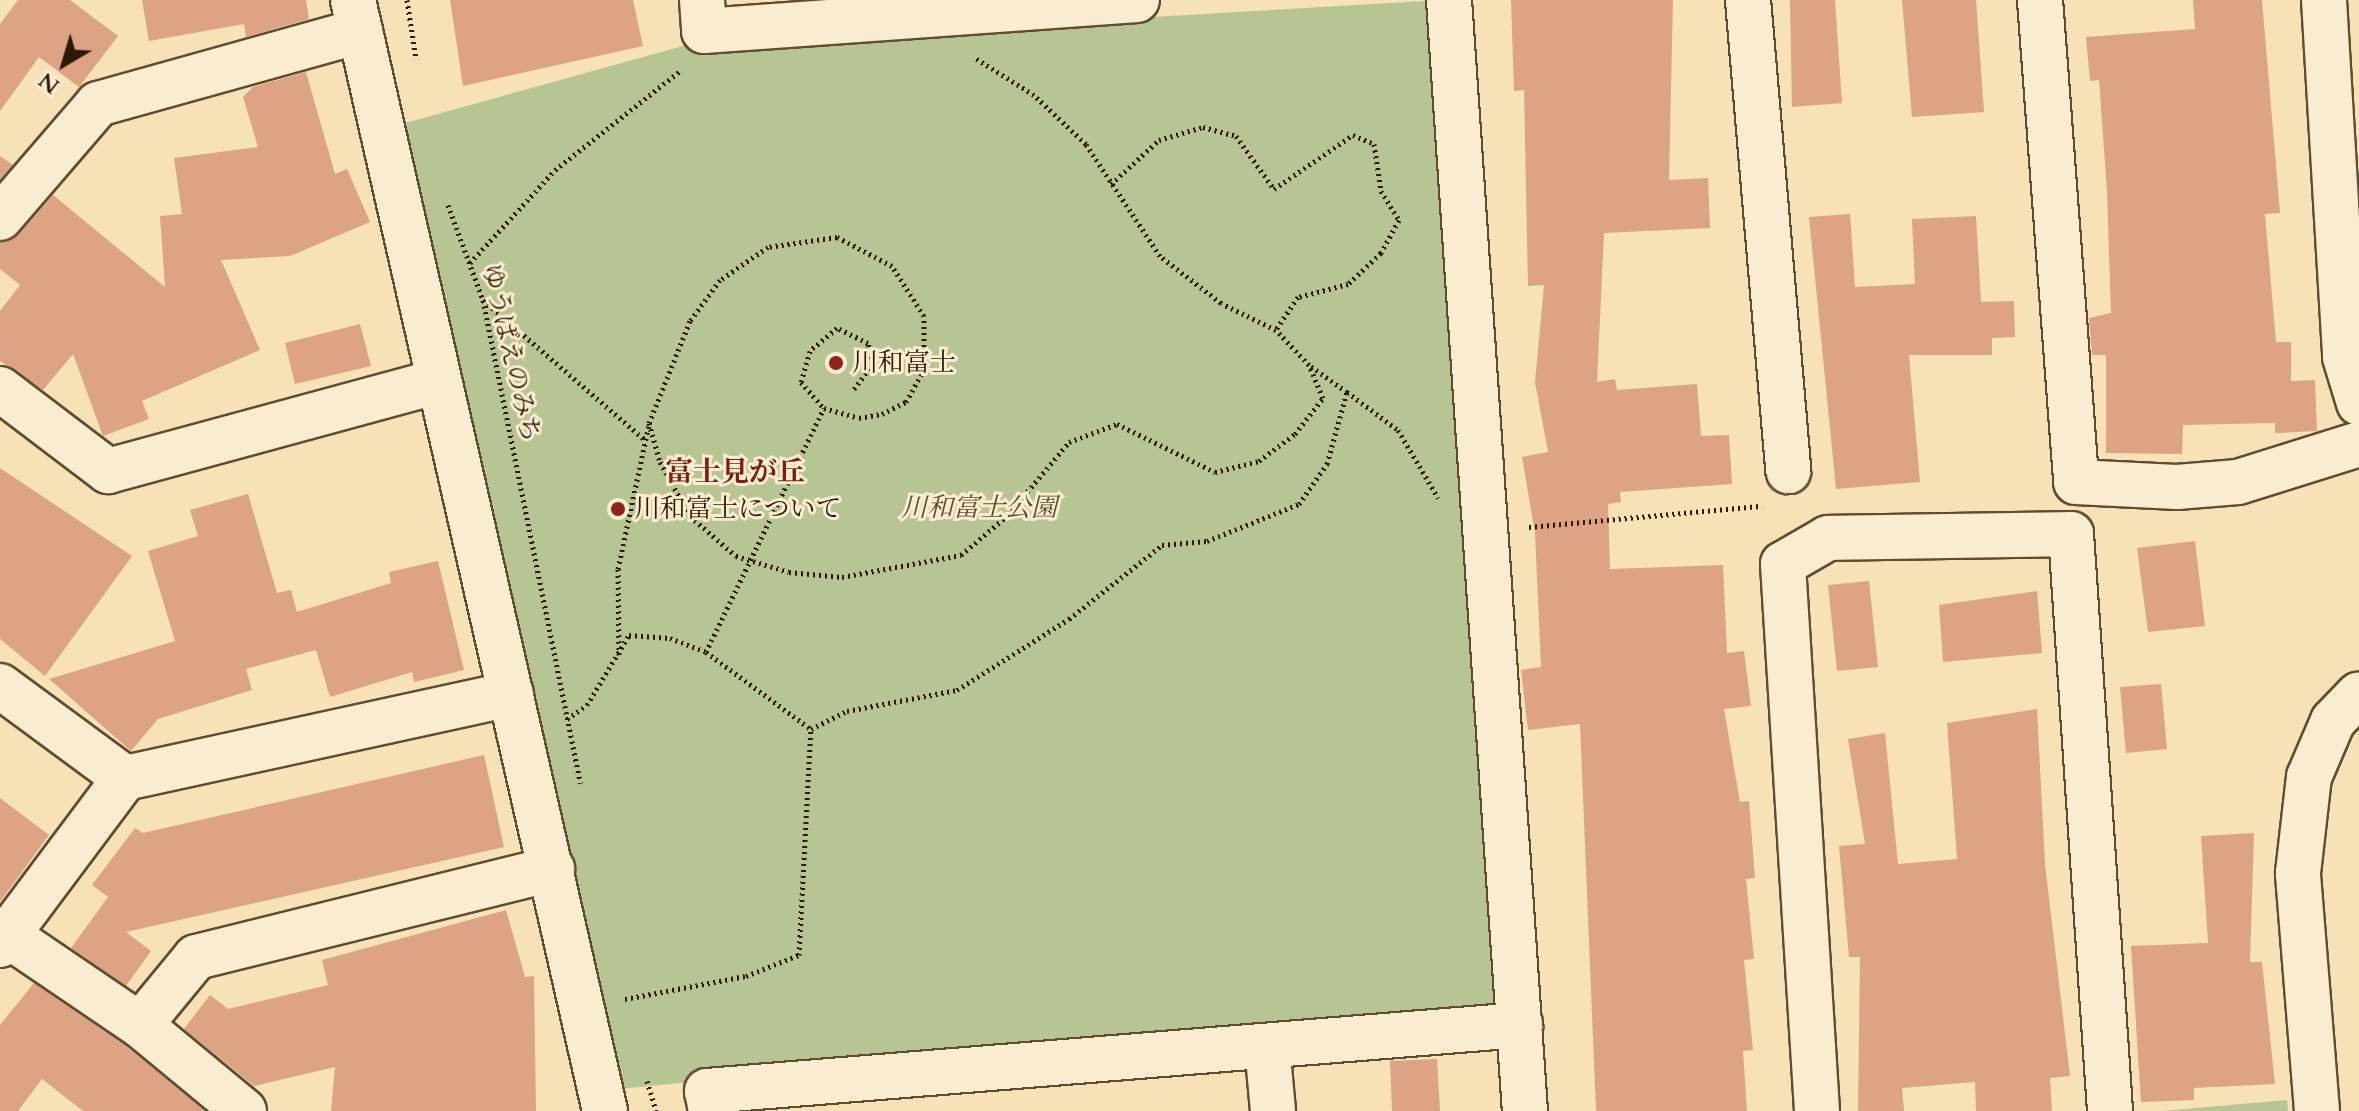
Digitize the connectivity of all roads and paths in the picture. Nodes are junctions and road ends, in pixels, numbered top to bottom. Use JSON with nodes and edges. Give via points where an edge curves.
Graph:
{"nodes":[{"id":1,"x":407,"y":0,"type":"edge"},
{"id":2,"x":702,"y":0,"type":"edge"},
{"id":3,"x":1137,"y":0,"type":"edge"},
{"id":4,"x":1449,"y":0,"type":"edge"},
{"id":5,"x":1748,"y":0,"type":"edge"},
{"id":6,"x":2040,"y":0,"type":"edge"},
{"id":7,"x":2324,"y":0,"type":"edge"},
{"id":8,"x":357,"y":15,"type":"edge"},
{"id":9,"x":968,"y":53,"type":"dead end"},
{"id":10,"x":689,"y":69,"type":"dead end"},
{"id":11,"x":418,"y":77,"type":"dead end"},
{"id":12,"x":1111,"y":184,"type":"junction"},
{"id":13,"x":444,"y":194,"type":"dead end"},
{"id":14,"x":0,"y":218,"type":"edge"},
{"id":15,"x":470,"y":263,"type":"junction"},
{"id":16,"x":483,"y":300,"type":"junction"},
{"id":17,"x":1276,"y":330,"type":"junction"},
{"id":18,"x":1309,"y":365,"type":"junction"},
{"id":19,"x":435,"y":382,"type":"junction"},
{"id":20,"x":0,"y":389,"type":"edge"},
{"id":21,"x":854,"y":389,"type":"dead end"},
{"id":22,"x":1347,"y":392,"type":"junction"},
{"id":23,"x":2359,"y":403,"type":"edge"},
{"id":24,"x":824,"y":408,"type":"junction"},
{"id":25,"x":649,"y":423,"type":"junction"},
{"id":26,"x":645,"y":441,"type":"junction"},
{"id":27,"x":2359,"y":444,"type":"edge"},
{"id":28,"x":1779,"y":488,"type":"joint"},
{"id":29,"x":1485,"y":532,"type":"junction"},
{"id":30,"x":754,"y":561,"type":"junction"},
{"id":31,"x":706,"y":652,"type":"junction"},
{"id":32,"x":619,"y":655,"type":"junction"},
{"id":33,"x":0,"y":686,"type":"edge"},
{"id":34,"x":511,"y":694,"type":"junction"},
{"id":35,"x":2359,"y":694,"type":"edge"},
{"id":36,"x":811,"y":729,"type":"junction"},
{"id":37,"x":125,"y":778,"type":"junction"},
{"id":38,"x":552,"y":869,"type":"junction"},
{"id":39,"x":2,"y":937,"type":"edge"},
{"id":40,"x":624,"y":999,"type":"dead end"},
{"id":41,"x":140,"y":1025,"type":"junction"},
{"id":42,"x":1520,"y":1025,"type":"junction"},
{"id":43,"x":1267,"y":1046,"type":"junction"},
{"id":44,"x":244,"y":1111,"type":"edge"},
{"id":45,"x":605,"y":1111,"type":"edge"},
{"id":46,"x":711,"y":1111,"type":"edge"},
{"id":47,"x":1273,"y":1111,"type":"edge"},
{"id":48,"x":1525,"y":1111,"type":"edge"},
{"id":49,"x":1817,"y":1111,"type":"edge"},
{"id":50,"x":2110,"y":1111,"type":"edge"},
{"id":51,"x":2317,"y":1111,"type":"edge"}],
"edges":[{"from":1,"to":11,"type":"path"},
{"from":2,"to":3,"type":"street","via":[[704,31]]},
{"from":4,"to":29,"type":"street"},
{"from":5,"to":28,"type":"street"},
{"from":6,"to":27,"type":"street","via":[[2076,482],[2177,487],[2238,482]]},
{"from":7,"to":23,"type":"street","via":[[2345,357]]},
{"from":8,"to":14,"type":"street","via":[[98,104]]},
{"from":8,"to":19,"type":"street"},
{"from":9,"to":12,"type":"path","via":[[1034,95],[1086,144]]},
{"from":10,"to":15,"type":"path","via":[[675,71],[555,170]]},
{"from":12,"to":17,"type":"path","via":[[1160,256],[1221,303]]},
{"from":12,"to":17,"type":"path","via":[[1159,140],[1203,127],[1236,136],[1274,189],[1353,135],[1374,144],[1381,191],[1399,220],[1381,253],[1348,284],[1298,297]]},
{"from":13,"to":15,"type":"path","name":"ゆうばえのみち"},
{"from":15,"to":16,"type":"path","name":"ゆうばえのみち"},
{"from":16,"to":26,"type":"path"},
{"from":16,"to":32,"type":"path","name":"ゆうばえのみち","via":[[567,719],[587,705]]},
{"from":17,"to":18,"type":"path"},
{"from":18,"to":22,"type":"path"},
{"from":18,"to":30,"type":"path","via":[[1323,398],[1295,434],[1259,461],[1215,472],[1117,424],[1069,442],[1008,515],[961,555],[842,577]]},
{"from":19,"to":20,"type":"street","via":[[108,471]]},
{"from":19,"to":34,"type":"street"},
{"from":21,"to":24,"type":"path","via":[[873,364],[868,343],[837,328],[810,351],[801,382]]},
{"from":22,"to":29,"type":"path","via":[[1398,430],[1432,495]]},
{"from":22,"to":36,"type":"path","via":[[1327,464],[1299,504],[1207,541],[1162,545],[1069,619],[957,690],[847,711]]},
{"from":24,"to":25,"type":"path","via":[[859,418],[882,414],[906,402],[924,370],[924,316],[892,266],[837,237],[768,247],[720,280],[690,321]]},
{"from":24,"to":30,"type":"path"},
{"from":25,"to":26,"type":"path"},
{"from":25,"to":30,"type":"path","via":[[660,462],[690,516],[736,556]]},
{"from":26,"to":32,"type":"path","via":[[618,569]]},
{"from":28,"to":29,"type":"path"},
{"from":29,"to":42,"type":"street"},
{"from":30,"to":31,"type":"path"},
{"from":31,"to":32,"type":"path","via":[[670,638],[629,635]]},
{"from":31,"to":36,"type":"path"},
{"from":33,"to":37,"type":"street"},
{"from":34,"to":37,"type":"street"},
{"from":34,"to":38,"type":"street"},
{"from":35,"to":51,"type":"street","via":[[2333,721],[2309,777],[2298,873]]},
{"from":36,"to":40,"type":"path","via":[[799,955],[746,976]]},
{"from":37,"to":39,"type":"street"},
{"from":38,"to":41,"type":"street","via":[[196,957]]},
{"from":38,"to":45,"type":"street"},
{"from":39,"to":41,"type":"street"},
{"from":41,"to":44,"type":"street"},
{"from":42,"to":43,"type":"street"},
{"from":42,"to":48,"type":"street"},
{"from":43,"to":46,"type":"street","via":[[707,1091]]},
{"from":43,"to":47,"type":"street"},
{"from":49,"to":50,"type":"street","via":[[1783,564],[1828,538],[2071,534]]}]}
